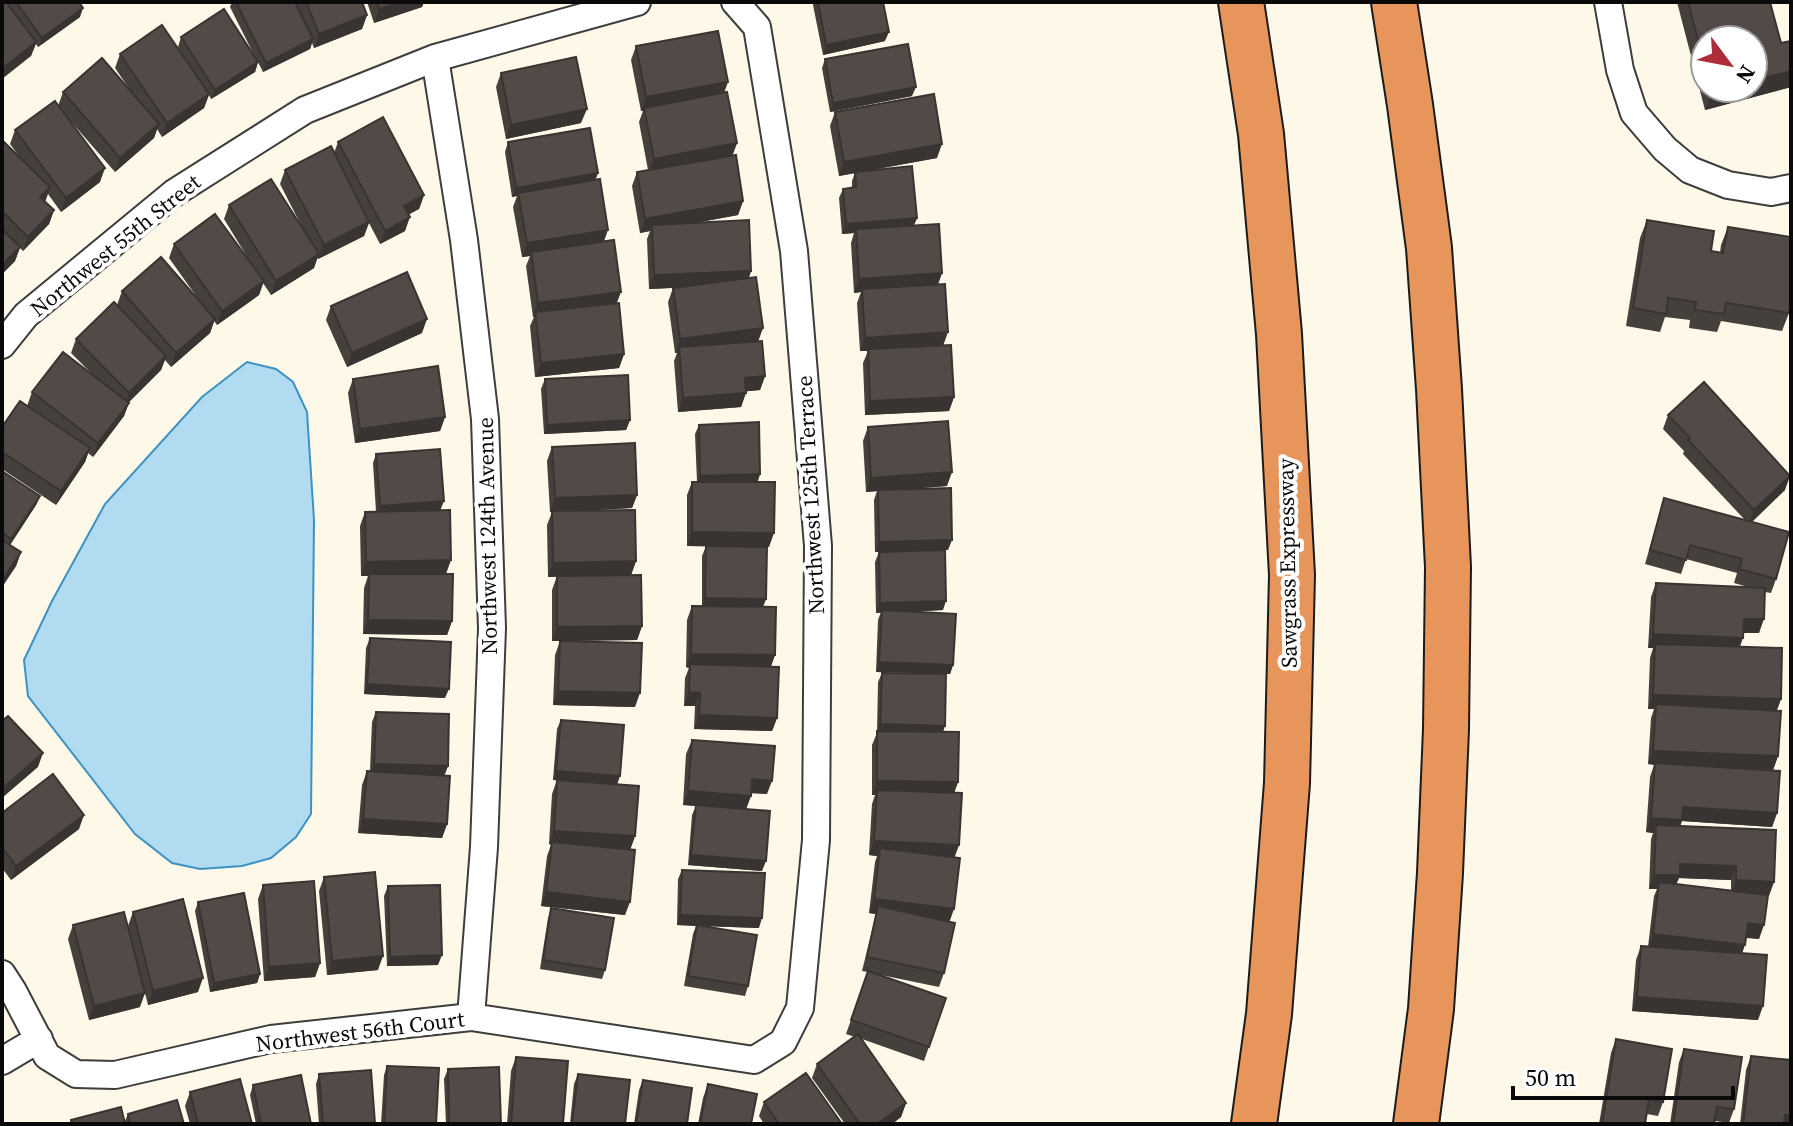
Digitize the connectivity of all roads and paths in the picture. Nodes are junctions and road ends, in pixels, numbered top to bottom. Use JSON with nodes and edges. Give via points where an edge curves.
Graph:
{"nodes":[{"id":1,"x":637,"y":2,"type":"edge"},
{"id":2,"x":735,"y":2,"type":"edge"},
{"id":3,"x":1241,"y":2,"type":"edge"},
{"id":4,"x":1394,"y":2,"type":"edge"},
{"id":5,"x":1608,"y":2,"type":"edge"},
{"id":6,"x":435,"y":58,"type":"junction"},
{"id":7,"x":1791,"y":188,"type":"edge"},
{"id":8,"x":2,"y":345,"type":"edge"},
{"id":9,"x":6,"y":988,"type":"edge"},
{"id":10,"x":471,"y":1017,"type":"junction"},
{"id":11,"x":39,"y":1039,"type":"junction"},
{"id":12,"x":783,"y":1042,"type":"joint"},
{"id":13,"x":2,"y":1061,"type":"edge"},
{"id":14,"x":1254,"y":1124,"type":"edge"},
{"id":15,"x":1416,"y":1124,"type":"edge"}],
"edges":[{"from":1,"to":6,"type":"street","name":"Northwest 55th Street"},
{"from":2,"to":12,"type":"street","name":"Northwest 125th Terrace","via":[[757,27],[794,251],[818,546],[816,840],[800,1008]]},
{"from":3,"to":14,"type":"highway","name":"Sawgrass Expressway","via":[[1263,149],[1292,575],[1287,783],[1269,1014]]},
{"from":4,"to":15,"type":"highway","via":[[1429,248],[1448,567],[1440,873]]},
{"from":5,"to":7,"type":"street","via":[[1634,113],[1665,149],[1690,170],[1728,185],[1771,192]]},
{"from":6,"to":8,"type":"street","name":"Northwest 55th Street","via":[[305,110],[174,193],[26,315]]},
{"from":6,"to":10,"type":"street","name":"Northwest 124th Avenue","via":[[464,240],[486,434],[492,628]]},
{"from":9,"to":11,"type":"street"},
{"from":10,"to":11,"type":"street","name":"Northwest 56th Court","via":[[271,1039],[115,1075],[76,1074],[47,1056]]},
{"from":10,"to":12,"type":"street","name":"Northwest 56th Court","via":[[754,1060]]},
{"from":11,"to":13,"type":"street"}]}
